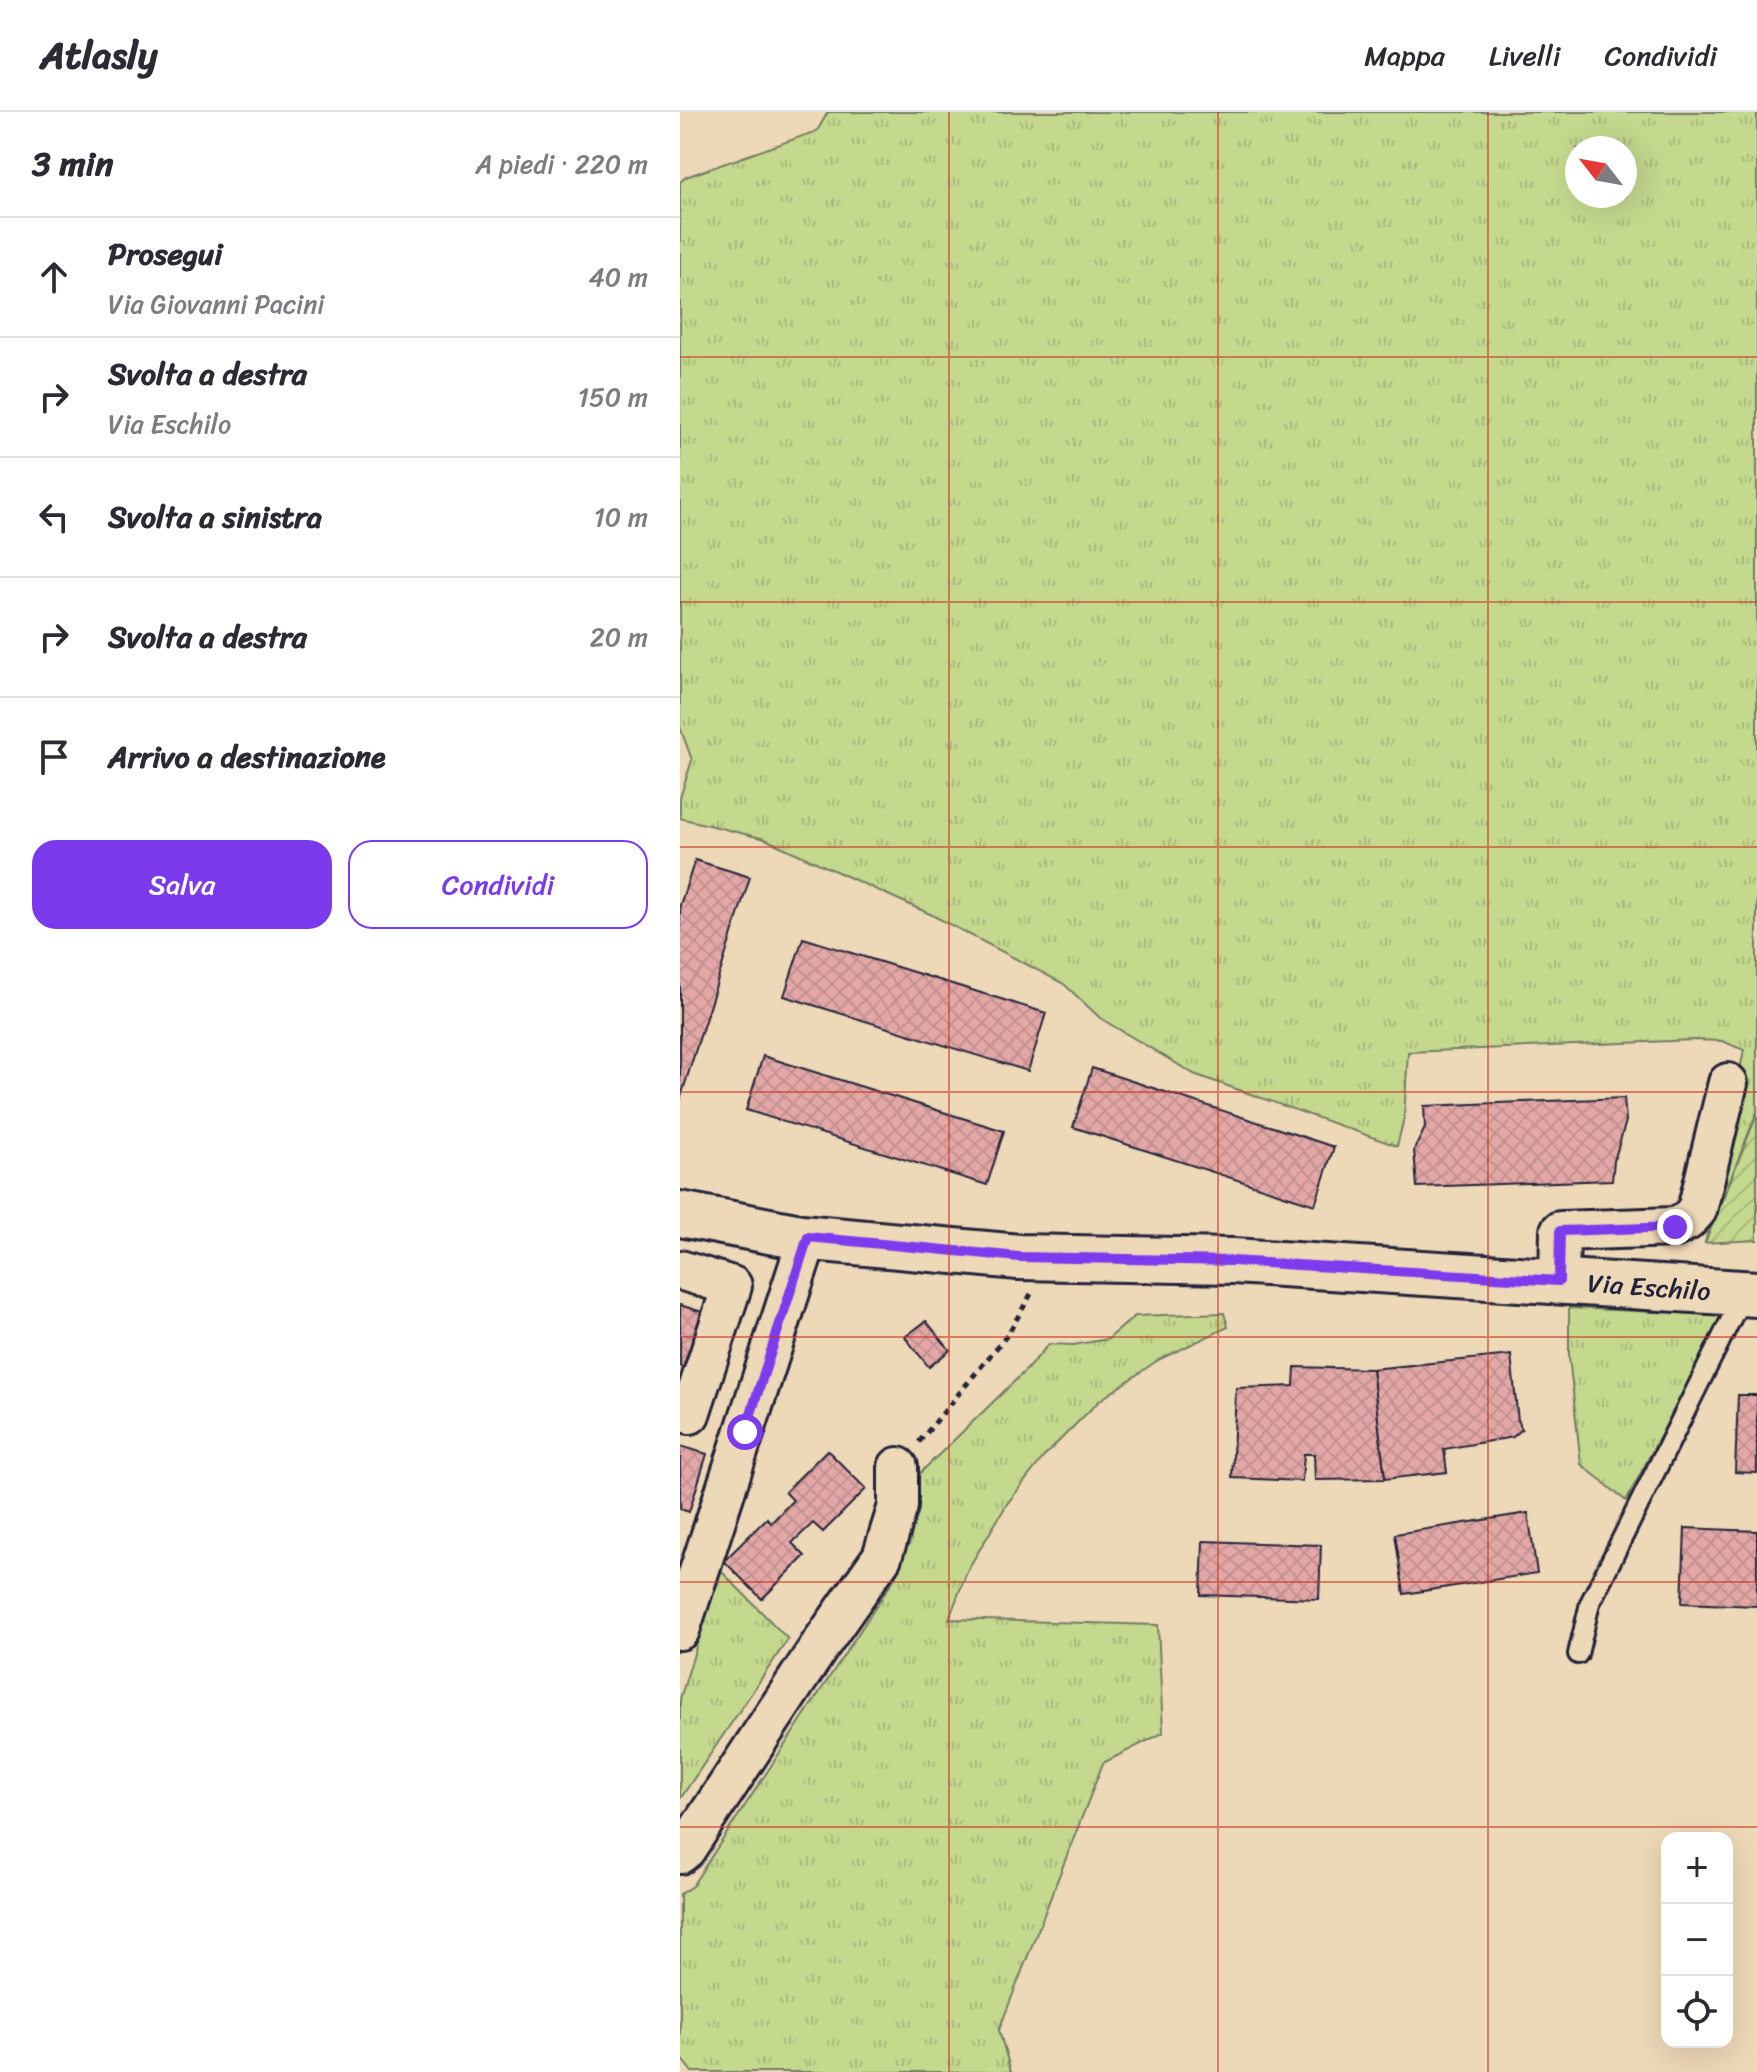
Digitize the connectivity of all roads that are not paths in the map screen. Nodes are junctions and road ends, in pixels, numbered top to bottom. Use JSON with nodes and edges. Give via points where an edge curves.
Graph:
{"nodes":[{"id":1,"x":1728,"y":1083,"type":"dead end"},
{"id":2,"x":680,"y":1214,"type":"edge"},
{"id":3,"x":808,"y":1237,"type":"junction"},
{"id":4,"x":680,"y":1270,"type":"edge"},
{"id":5,"x":1559,"y":1281,"type":"junction"},
{"id":6,"x":1750,"y":1293,"type":"edge"},
{"id":7,"x":685,"y":1413,"type":"edge"},
{"id":8,"x":745,"y":1432,"type":"junction"},
{"id":9,"x":898,"y":1467,"type":"road end"},
{"id":10,"x":693,"y":1545,"type":"edge"},
{"id":11,"x":680,"y":1630,"type":"edge"},
{"id":12,"x":1578,"y":1654,"type":"dead end"},
{"id":13,"x":680,"y":1854,"type":"edge"}],
"edges":[{"from":1,"to":5,"type":"street","via":[[1697,1210],[1675,1227],[1560,1231]]},
{"from":2,"to":3,"type":"main road","name":"Via Eschilo"},
{"from":3,"to":5,"type":"main road","name":"Via Eschilo","via":[[1053,1258],[1233,1261]]},
{"from":3,"to":8,"type":"street"},
{"from":4,"to":7,"type":"street","via":[[732,1286]]},
{"from":5,"to":6,"type":"main road","name":"Via Eschilo"},
{"from":6,"to":12,"type":"lane","via":[[1590,1603]]},
{"from":7,"to":8,"type":"street"},
{"from":8,"to":10,"type":"street"},
{"from":9,"to":13,"type":"street","via":[[898,1506],[882,1557]]},
{"from":10,"to":11,"type":"street"}]}
